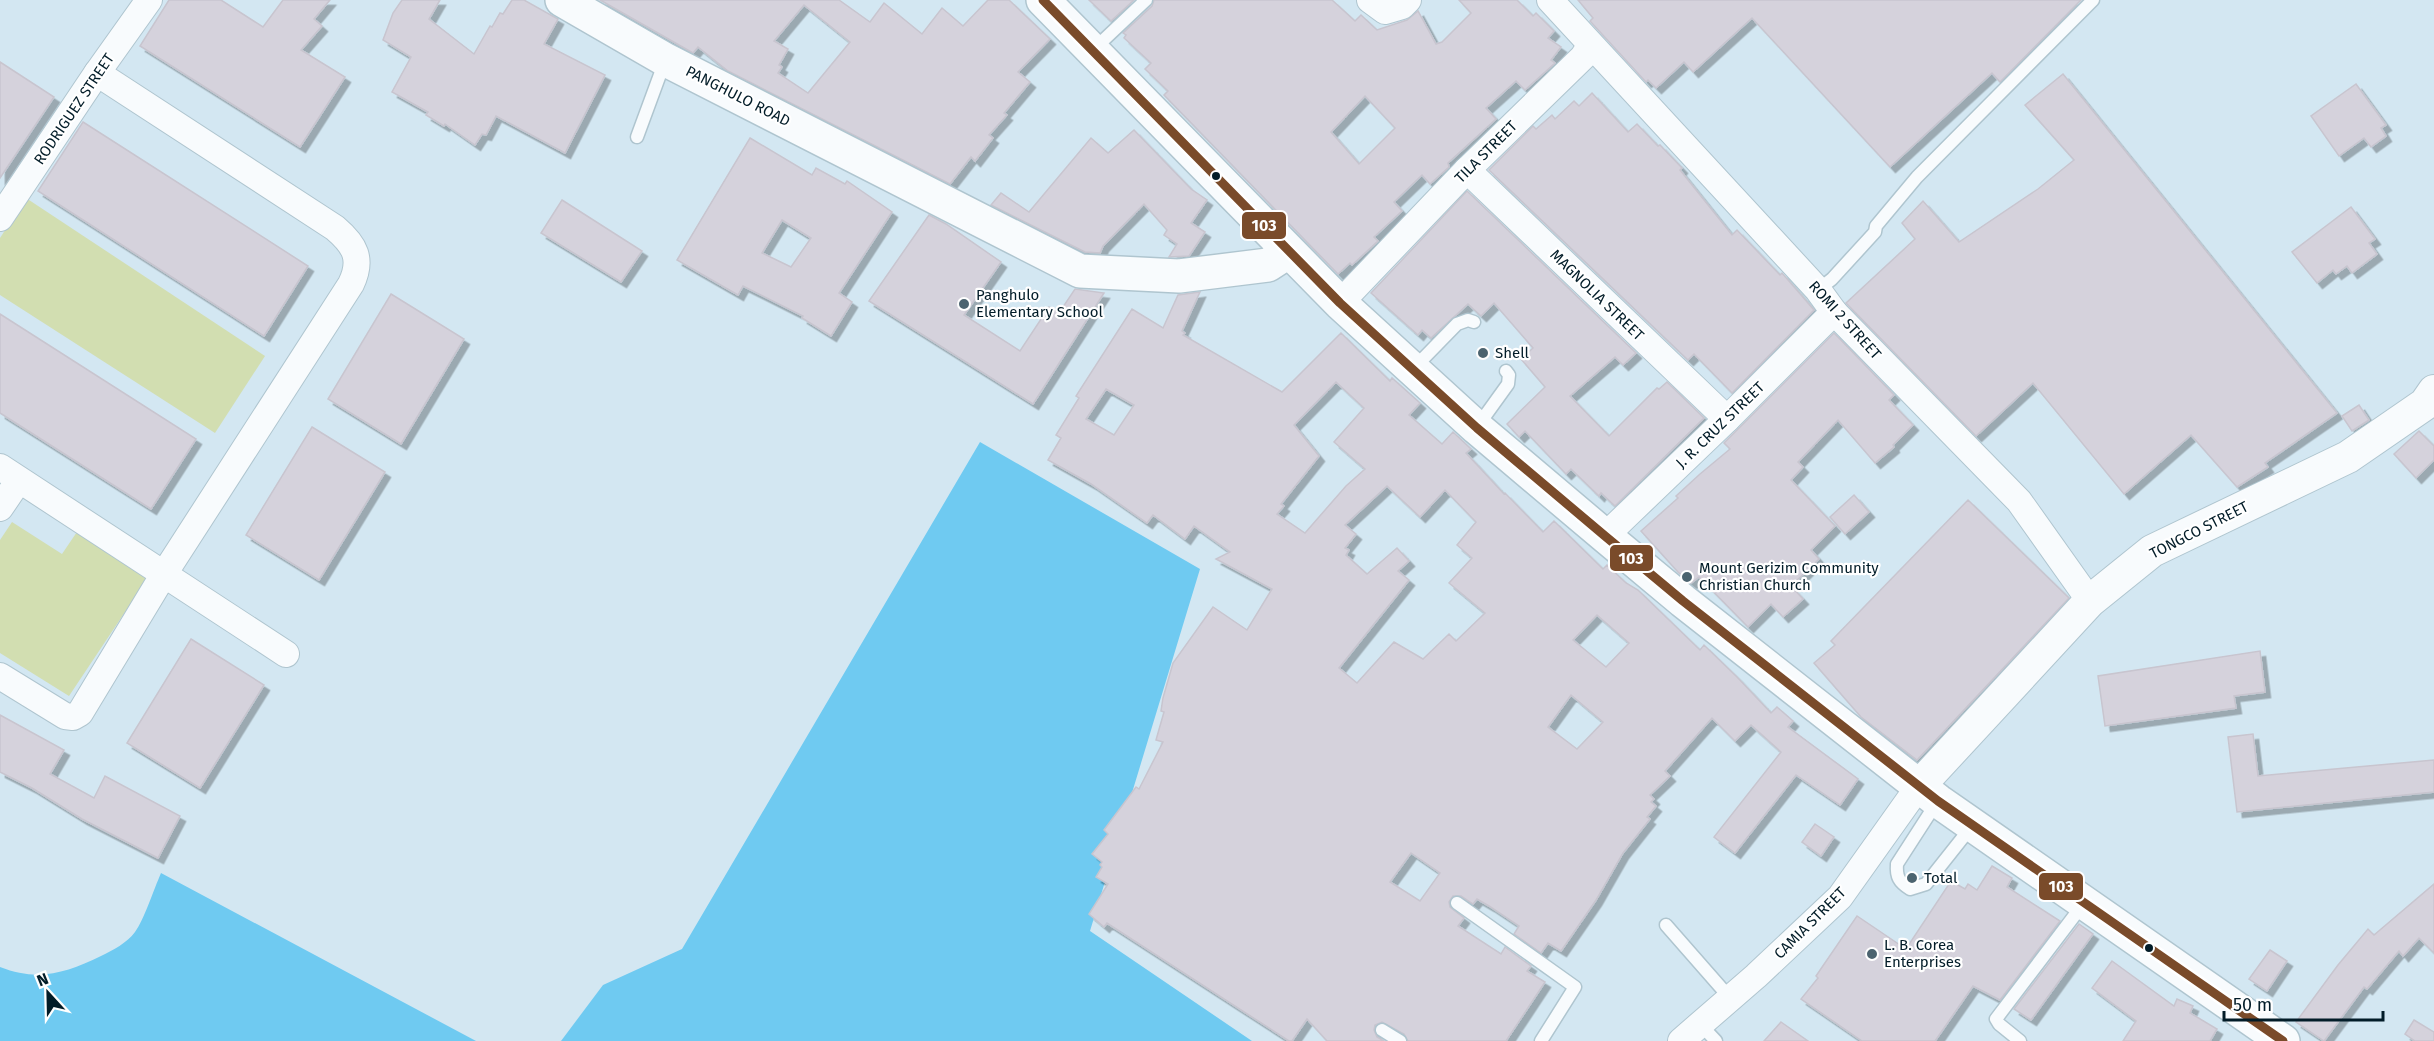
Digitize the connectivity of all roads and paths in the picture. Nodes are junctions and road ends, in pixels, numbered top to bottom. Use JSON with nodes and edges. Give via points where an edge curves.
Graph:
{"nodes":[{"id":1,"x":149,"y":0,"type":"edge"},
{"id":2,"x":562,"y":0,"type":"edge"},
{"id":3,"x":1043,"y":0,"type":"edge"},
{"id":4,"x":1146,"y":0,"type":"edge"},
{"id":5,"x":1370,"y":0,"type":"edge"},
{"id":6,"x":1408,"y":0,"type":"edge"},
{"id":7,"x":1550,"y":0,"type":"edge"},
{"id":8,"x":2093,"y":0,"type":"edge"},
{"id":9,"x":1590,"y":46,"type":"junction"},
{"id":10,"x":1092,"y":51,"type":"junction"},
{"id":11,"x":666,"y":60,"type":"junction"},
{"id":12,"x":97,"y":73,"type":"junction"},
{"id":13,"x":637,"y":137,"type":"dead end"},
{"id":14,"x":1467,"y":170,"type":"junction"},
{"id":15,"x":0,"y":218,"type":"edge"},
{"id":16,"x":1288,"y":252,"type":"junction"},
{"id":17,"x":1818,"y":290,"type":"junction"},
{"id":18,"x":1340,"y":303,"type":"junction"},
{"id":19,"x":1834,"y":312,"type":"junction"},
{"id":20,"x":1474,"y":322,"type":"dead end"},
{"id":21,"x":1413,"y":370,"type":"junction"},
{"id":22,"x":1506,"y":371,"type":"dead end"},
{"id":23,"x":2434,"y":391,"type":"edge"},
{"id":24,"x":1727,"y":419,"type":"junction"},
{"id":25,"x":1477,"y":428,"type":"junction"},
{"id":26,"x":10,"y":473,"type":"edge"},
{"id":27,"x":0,"y":508,"type":"edge"},
{"id":28,"x":1605,"y":536,"type":"junction"},
{"id":29,"x":164,"y":574,"type":"junction"},
{"id":30,"x":2090,"y":601,"type":"junction"},
{"id":31,"x":286,"y":654,"type":"dead end"},
{"id":32,"x":0,"y":676,"type":"edge"},
{"id":33,"x":1929,"y":793,"type":"junction"},
{"id":34,"x":1972,"y":825,"type":"junction"},
{"id":35,"x":1457,"y":903,"type":"dead end"},
{"id":36,"x":2084,"y":903,"type":"junction"},
{"id":37,"x":1666,"y":925,"type":"dead end"},
{"id":38,"x":1730,"y":998,"type":"junction"},
{"id":39,"x":1382,"y":1030,"type":"dead end"},
{"id":40,"x":1708,"y":1033,"type":"edge"},
{"id":41,"x":1400,"y":1041,"type":"edge"},
{"id":42,"x":1541,"y":1041,"type":"edge"},
{"id":43,"x":1681,"y":1041,"type":"edge"},
{"id":44,"x":2020,"y":1041,"type":"edge"},
{"id":45,"x":2283,"y":1041,"type":"edge"}],
"edges":[{"from":1,"to":12,"type":"street","name":"RODRIGUEZ STREET"},
{"from":2,"to":11,"type":"main road","name":"PANGHULO ROAD"},
{"from":3,"to":10,"type":"main road"},
{"from":4,"to":10,"type":"lane"},
{"from":5,"to":6,"type":"street","via":[[1385,11]]},
{"from":7,"to":9,"type":"street"},
{"from":8,"to":17,"type":"lane","via":[[1917,177],[1875,232]]},
{"from":9,"to":14,"type":"street","name":"TILA STREET"},
{"from":9,"to":17,"type":"street","name":"ROMI 2 STREET"},
{"from":10,"to":16,"type":"main road"},
{"from":11,"to":13,"type":"lane"},
{"from":11,"to":16,"type":"main road","name":"PANGHULO ROAD","via":[[1080,271],[1179,276],[1268,265]]},
{"from":12,"to":15,"type":"street","name":"RODRIGUEZ STREET"},
{"from":12,"to":29,"type":"street","via":[[335,228],[357,254],[358,270],[351,284]]},
{"from":14,"to":18,"type":"street","name":"TILA STREET"},
{"from":14,"to":24,"type":"street","name":"MAGNOLIA STREET"},
{"from":16,"to":18,"type":"main road"},
{"from":17,"to":19,"type":"street","name":"ROMI 2 STREET"},
{"from":18,"to":21,"type":"main road"},
{"from":19,"to":24,"type":"street","name":"J. R. CRUZ STREET"},
{"from":19,"to":30,"type":"street","name":"ROMI 2 STREET","via":[[2019,501]]},
{"from":20,"to":21,"type":"lane","via":[[1457,324]]},
{"from":21,"to":25,"type":"main road"},
{"from":22,"to":25,"type":"lane","via":[[1508,384]]},
{"from":23,"to":30,"type":"street","name":"TONGCO STREET","via":[[2425,404],[2348,457],[2152,551]]},
{"from":24,"to":28,"type":"street","name":"J. R. CRUZ STREET"},
{"from":25,"to":28,"type":"main road"},
{"from":26,"to":27,"type":"street"},
{"from":26,"to":29,"type":"street"},
{"from":28,"to":33,"type":"main road"},
{"from":29,"to":31,"type":"street"},
{"from":29,"to":32,"type":"street","via":[[80,713],[65,716]]},
{"from":30,"to":33,"type":"street","name":"TONGCO STREET"},
{"from":33,"to":34,"type":"main road"},
{"from":33,"to":34,"type":"lane","via":[[1898,864],[1896,874],[1900,882],[1910,889],[1926,884]]},
{"from":33,"to":38,"type":"street","name":"CAMIA STREET","via":[[1840,897]]},
{"from":34,"to":36,"type":"main road"},
{"from":35,"to":42,"type":"lane","via":[[1575,987]]},
{"from":36,"to":44,"type":"lane","via":[[1996,1019]]},
{"from":36,"to":45,"type":"main road"},
{"from":37,"to":38,"type":"lane"},
{"from":38,"to":40,"type":"street","name":"CAMIA STREET"},
{"from":39,"to":41,"type":"lane"},
{"from":40,"to":43,"type":"street","name":"CAMIA STREET"}]}
